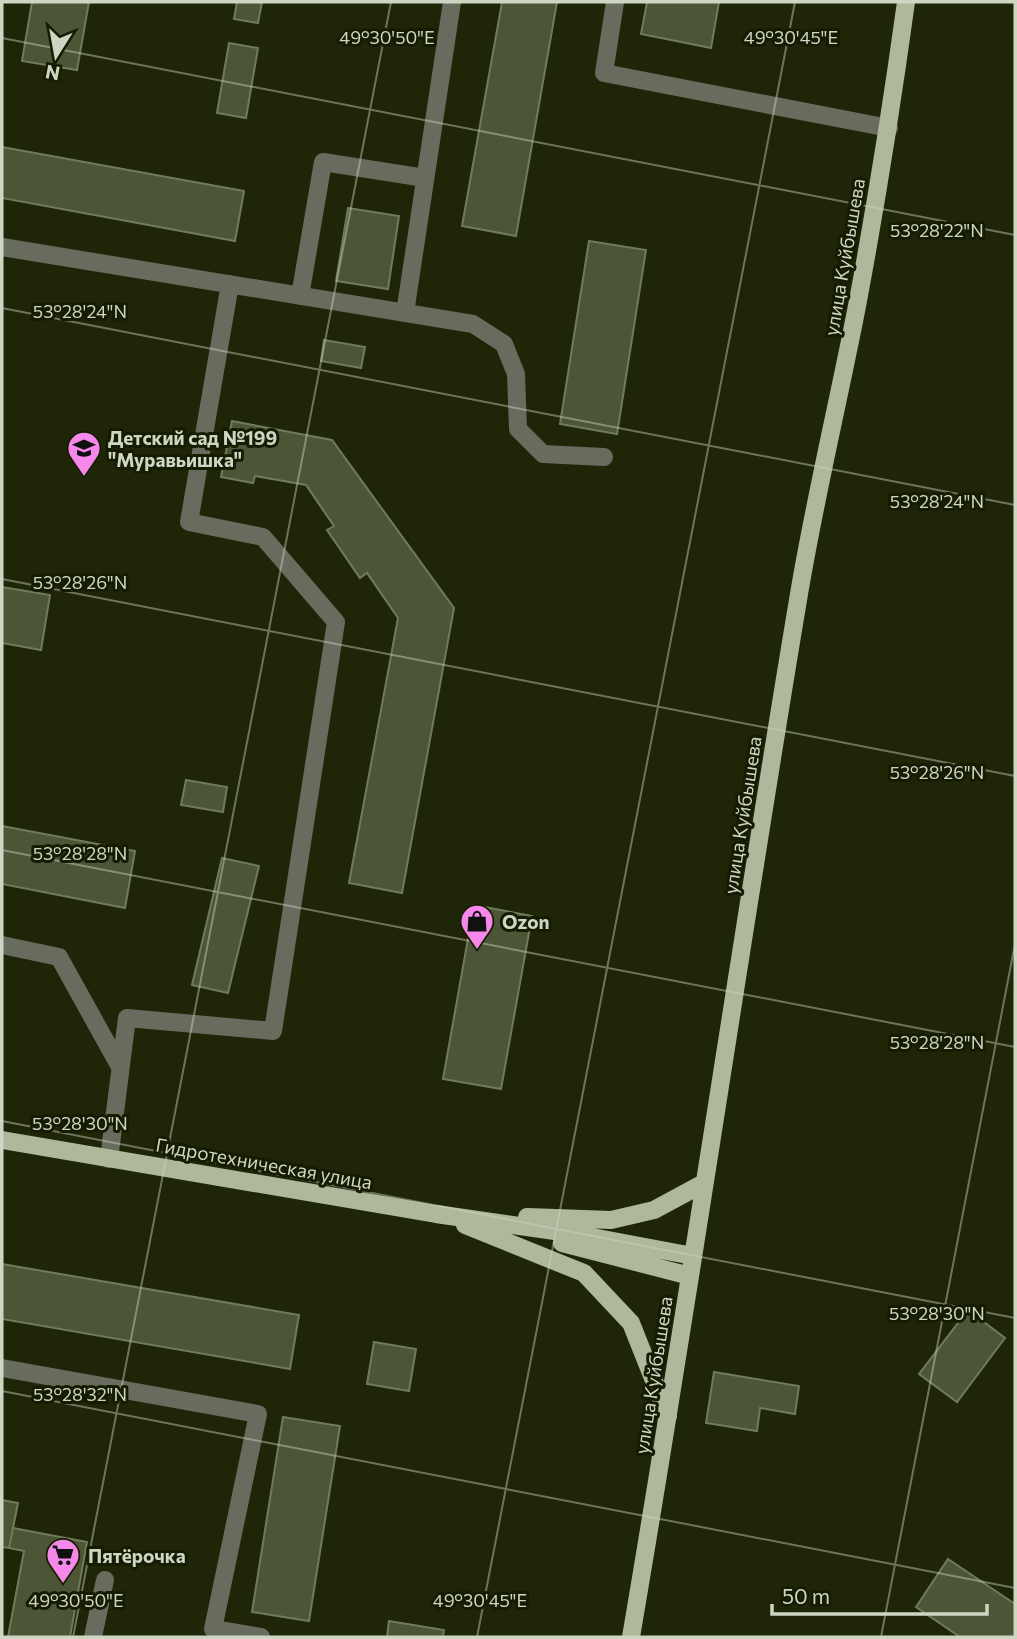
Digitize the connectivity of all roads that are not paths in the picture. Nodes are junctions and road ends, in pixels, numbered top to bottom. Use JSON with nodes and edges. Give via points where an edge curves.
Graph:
{"nodes":[{"id":1,"x":452,"y":2,"type":"edge"},
{"id":2,"x":614,"y":2,"type":"edge"},
{"id":3,"x":906,"y":2,"type":"edge"},
{"id":4,"x":889,"y":128,"type":"junction"},
{"id":5,"x":425,"y":177,"type":"junction"},
{"id":6,"x":2,"y":247,"type":"edge"},
{"id":7,"x":230,"y":284,"type":"junction"},
{"id":8,"x":300,"y":296,"type":"junction"},
{"id":9,"x":405,"y":313,"type":"junction"},
{"id":10,"x":604,"y":457,"type":"dead end"},
{"id":11,"x":2,"y":946,"type":"edge"},
{"id":12,"x":120,"y":1067,"type":"junction"},
{"id":13,"x":2,"y":1140,"type":"edge"},
{"id":14,"x":109,"y":1158,"type":"junction"},
{"id":15,"x":704,"y":1183,"type":"junction"},
{"id":16,"x":436,"y":1214,"type":"junction"},
{"id":17,"x":693,"y":1256,"type":"junction"},
{"id":18,"x":690,"y":1276,"type":"junction"},
{"id":19,"x":2,"y":1368,"type":"edge"},
{"id":20,"x":668,"y":1416,"type":"junction"},
{"id":21,"x":105,"y":1580,"type":"dead end"},
{"id":22,"x":93,"y":1637,"type":"edge"},
{"id":23,"x":261,"y":1637,"type":"edge"},
{"id":24,"x":631,"y":1637,"type":"edge"}],
"edges":[{"from":1,"to":5,"type":"lane"},
{"from":2,"to":4,"type":"lane","via":[[604,73]]},
{"from":3,"to":4,"type":"main road","name":"улица Куйбышева"},
{"from":4,"to":15,"type":"main road","name":"улица Куйбышева","via":[[799,595]]},
{"from":5,"to":8,"type":"lane","via":[[323,162]]},
{"from":5,"to":9,"type":"lane"},
{"from":6,"to":7,"type":"lane"},
{"from":7,"to":8,"type":"lane"},
{"from":7,"to":12,"type":"lane","via":[[189,523],[263,537],[335,622],[273,1031],[127,1018]]},
{"from":8,"to":9,"type":"lane"},
{"from":9,"to":10,"type":"lane","via":[[473,324],[504,344],[516,374],[518,429],[543,454]]},
{"from":11,"to":12,"type":"lane","via":[[59,957]]},
{"from":12,"to":14,"type":"lane"},
{"from":13,"to":14,"type":"main road","name":"Гидротехническая улица"},
{"from":14,"to":16,"type":"main road","name":"Гидротехническая улица"},
{"from":15,"to":16,"type":"main road","via":[[654,1210],[611,1220]]},
{"from":15,"to":17,"type":"main road","name":"улица Куйбышева"},
{"from":16,"to":17,"type":"main road"},
{"from":16,"to":18,"type":"main road"},
{"from":16,"to":20,"type":"main road","via":[[584,1273],[631,1323]]},
{"from":17,"to":18,"type":"main road","name":"улица Куйбышева"},
{"from":18,"to":20,"type":"main road","name":"улица Куйбышева"},
{"from":19,"to":23,"type":"lane","via":[[258,1414],[213,1629]]},
{"from":20,"to":24,"type":"main road","name":"улица Куйбышева"},
{"from":21,"to":22,"type":"lane"}]}
